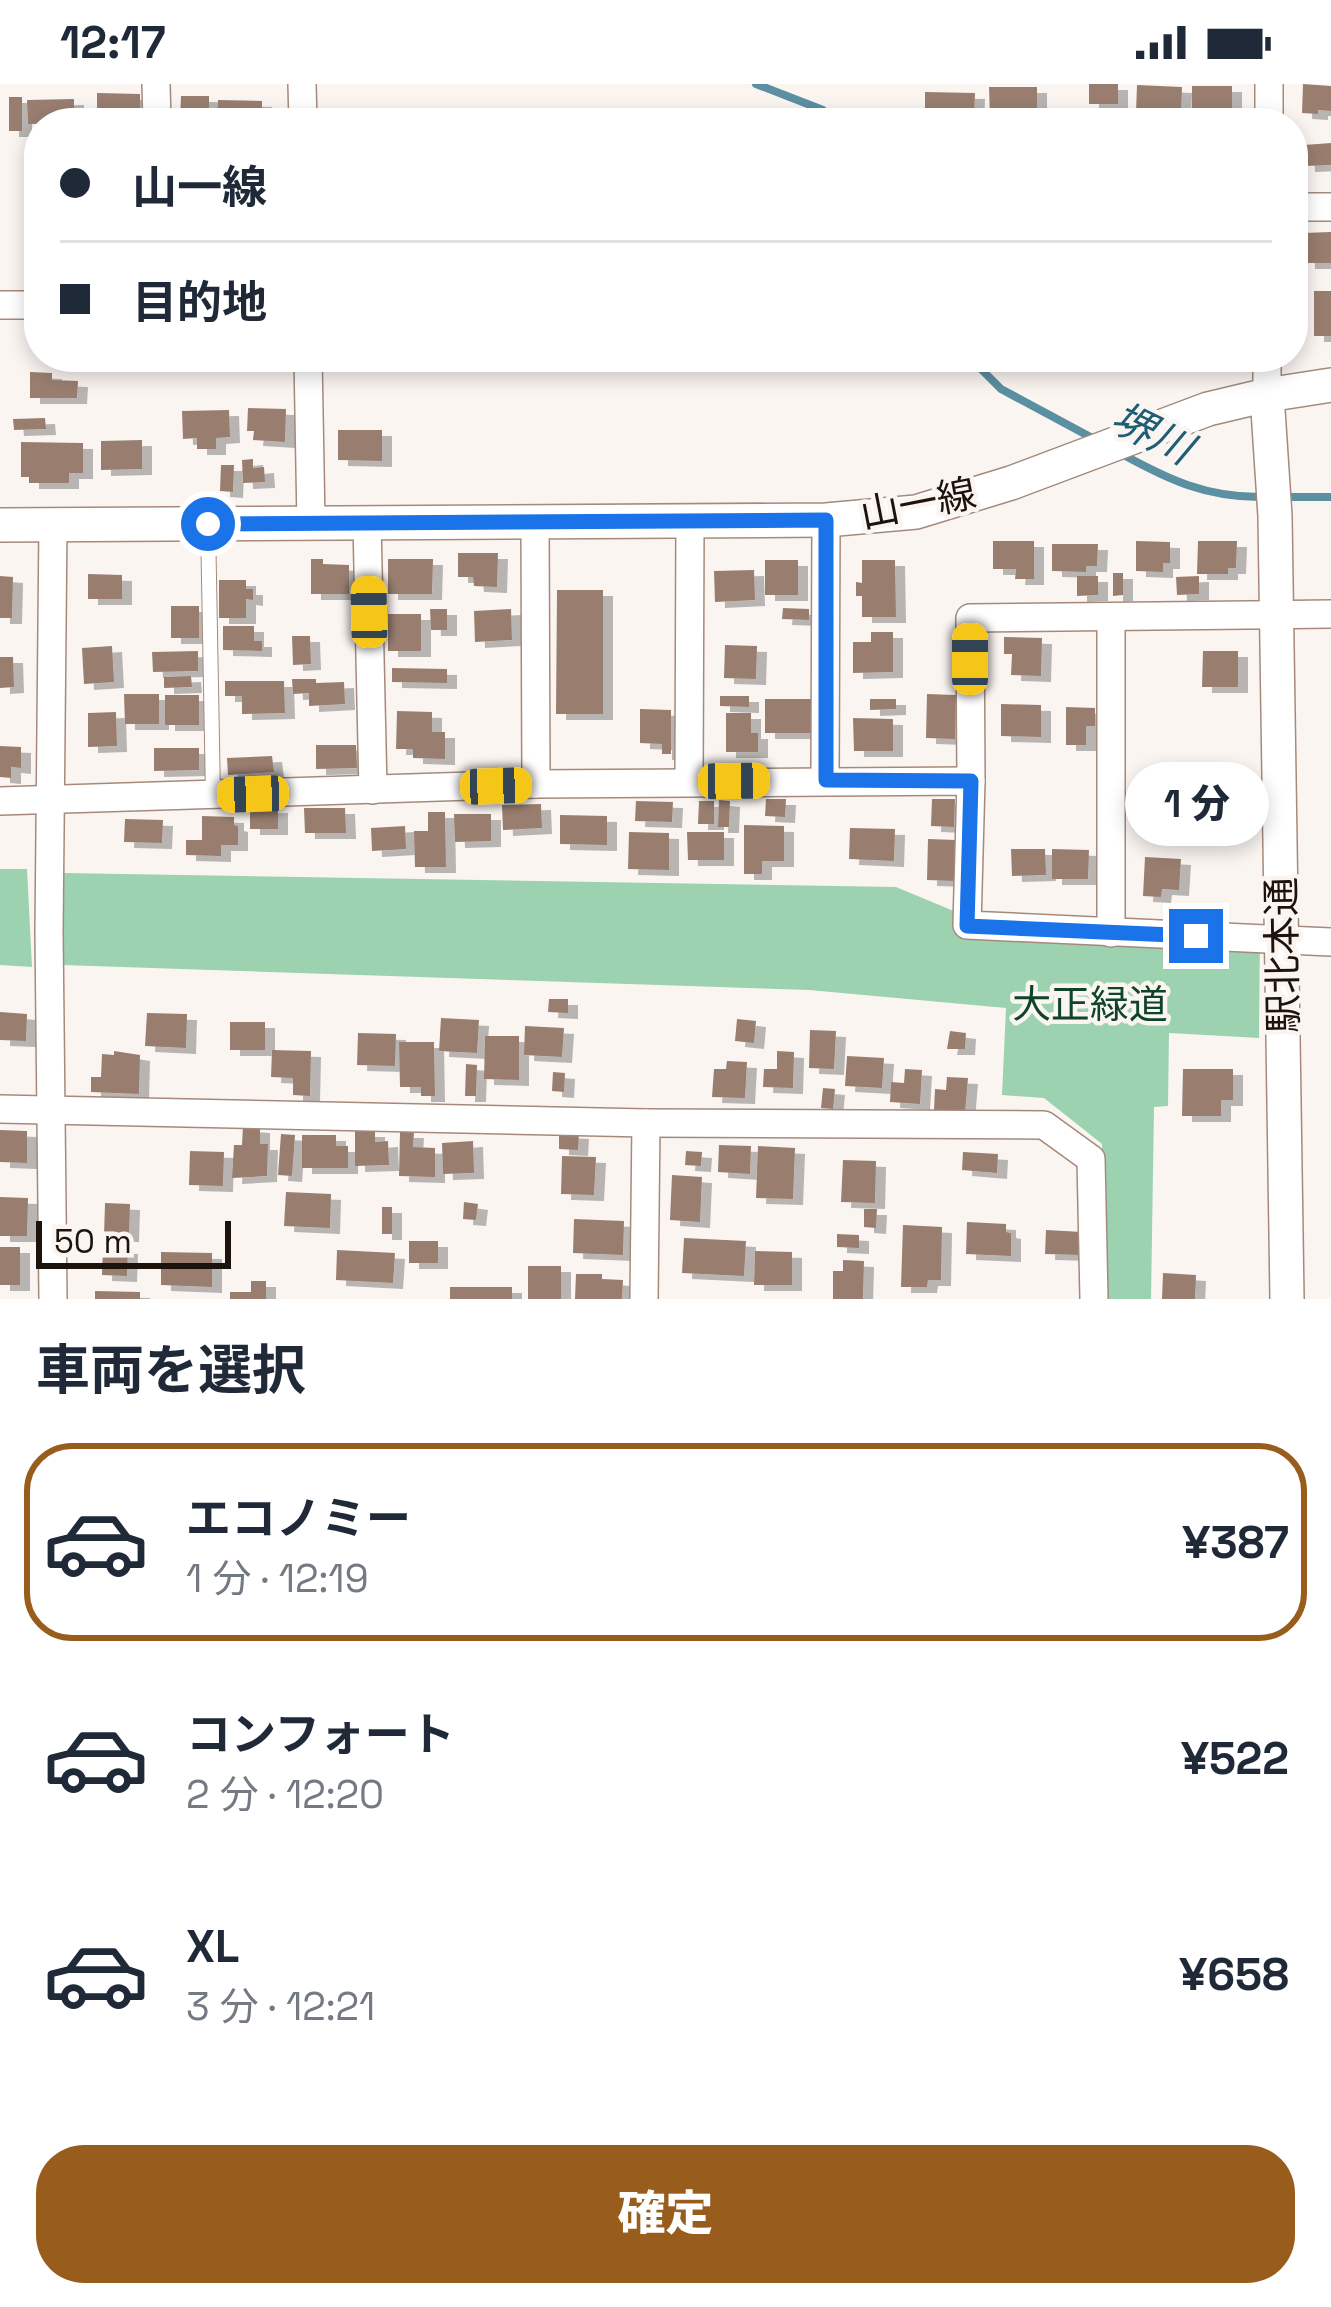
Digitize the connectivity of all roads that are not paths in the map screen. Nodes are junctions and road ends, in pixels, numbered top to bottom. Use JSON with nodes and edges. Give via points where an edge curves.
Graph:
{"nodes":[{"id":1,"x":308,"y":372,"type":"edge"},
{"id":2,"x":1267,"y":372,"type":"edge"},
{"id":3,"x":1331,"y":386,"type":"edge"},
{"id":4,"x":1268,"y":395,"type":"junction"},
{"id":5,"x":826,"y":520,"type":"junction"},
{"id":6,"x":690,"y":521,"type":"junction"},
{"id":7,"x":367,"y":523,"type":"junction"},
{"id":8,"x":535,"y":523,"type":"junction"},
{"id":9,"x":208,"y":524,"type":"junction"},
{"id":10,"x":311,"y":524,"type":"junction"},
{"id":11,"x":0,"y":525,"type":"edge"},
{"id":12,"x":53,"y":525,"type":"junction"},
{"id":13,"x":1277,"y":614,"type":"junction"},
{"id":14,"x":1331,"y":614,"type":"edge"},
{"id":15,"x":1111,"y":617,"type":"junction"},
{"id":16,"x":826,"y":780,"type":"junction"},
{"id":17,"x":971,"y":781,"type":"junction"},
{"id":18,"x":689,"y":782,"type":"junction"},
{"id":19,"x":536,"y":784,"type":"junction"},
{"id":20,"x":373,"y":790,"type":"junction"},
{"id":21,"x":213,"y":795,"type":"junction"},
{"id":22,"x":51,"y":800,"type":"junction"},
{"id":23,"x":0,"y":801,"type":"edge"},
{"id":24,"x":1112,"y":933,"type":"junction"},
{"id":25,"x":1282,"y":939,"type":"junction"},
{"id":26,"x":1331,"y":942,"type":"edge"},
{"id":27,"x":0,"y":1109,"type":"edge"},
{"id":28,"x":53,"y":1109,"type":"junction"},
{"id":29,"x":646,"y":1123,"type":"junction"},
{"id":30,"x":53,"y":1299,"type":"edge"},
{"id":31,"x":644,"y":1299,"type":"edge"},
{"id":32,"x":1094,"y":1299,"type":"edge"},
{"id":33,"x":1287,"y":1299,"type":"edge"}],
"edges":[{"from":1,"to":10,"type":"street"},
{"from":2,"to":4,"type":"street"},
{"from":3,"to":4,"type":"street","name":"山一線"},
{"from":4,"to":5,"type":"street","name":"山一線","via":[[916,512]]},
{"from":4,"to":13,"type":"street","name":"駅北本通"},
{"from":5,"to":6,"type":"street","name":"山一線"},
{"from":5,"to":16,"type":"street"},
{"from":6,"to":8,"type":"street","name":"山一線"},
{"from":6,"to":18,"type":"street"},
{"from":7,"to":8,"type":"street","name":"山一線"},
{"from":7,"to":10,"type":"street","name":"山一線"},
{"from":7,"to":20,"type":"street"},
{"from":8,"to":19,"type":"street"},
{"from":9,"to":10,"type":"street","name":"山一線"},
{"from":9,"to":12,"type":"street","name":"山一線"},
{"from":9,"to":21,"type":"lane"},
{"from":11,"to":12,"type":"street","name":"山一線"},
{"from":12,"to":22,"type":"street"},
{"from":13,"to":14,"type":"street"},
{"from":13,"to":15,"type":"street"},
{"from":13,"to":25,"type":"street","name":"駅北本通"},
{"from":15,"to":17,"type":"street","via":[[970,618]]},
{"from":15,"to":24,"type":"street"},
{"from":16,"to":17,"type":"street"},
{"from":16,"to":18,"type":"street"},
{"from":17,"to":24,"type":"street","via":[[967,926]]},
{"from":18,"to":19,"type":"street"},
{"from":19,"to":20,"type":"street"},
{"from":20,"to":21,"type":"street"},
{"from":21,"to":22,"type":"street"},
{"from":22,"to":23,"type":"street"},
{"from":22,"to":28,"type":"street"},
{"from":24,"to":25,"type":"street"},
{"from":25,"to":26,"type":"street"},
{"from":25,"to":33,"type":"street","name":"駅北本通"},
{"from":27,"to":28,"type":"street"},
{"from":28,"to":29,"type":"street"},
{"from":28,"to":30,"type":"street"},
{"from":29,"to":31,"type":"street"},
{"from":29,"to":32,"type":"street","via":[[1045,1125],[1090,1160]]}]}
